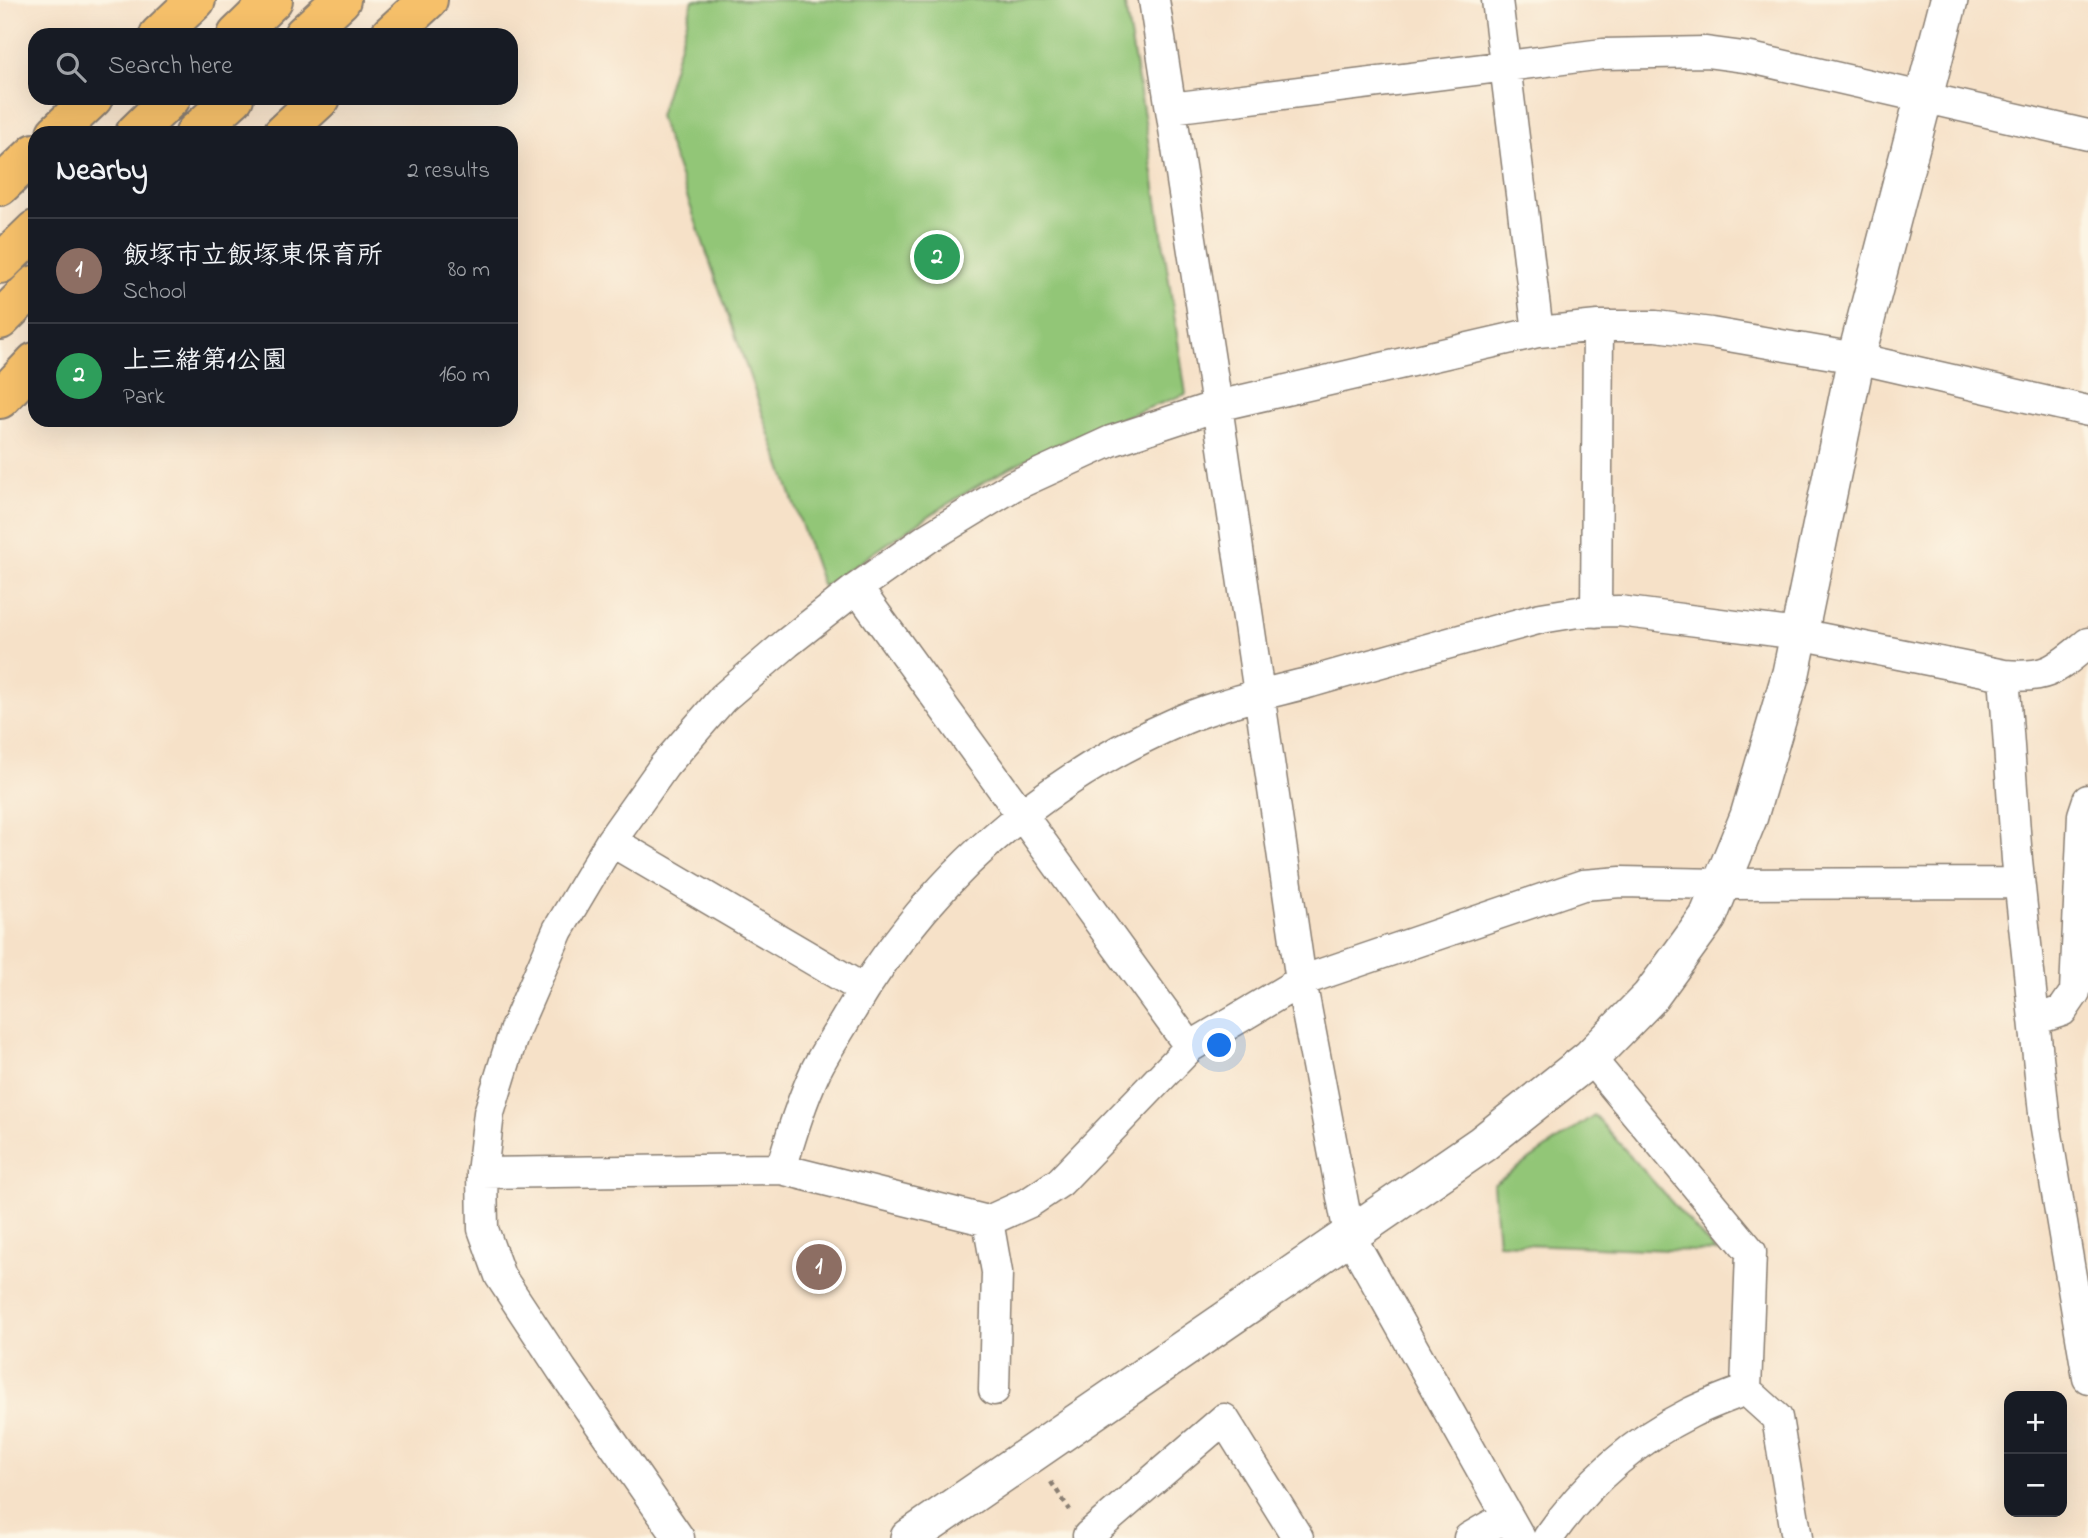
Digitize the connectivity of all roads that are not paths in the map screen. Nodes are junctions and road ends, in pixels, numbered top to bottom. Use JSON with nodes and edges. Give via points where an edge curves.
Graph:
{"nodes":[{"id":1,"x":196,"y":0,"type":"edge"},
{"id":2,"x":273,"y":0,"type":"edge"},
{"id":3,"x":341,"y":0,"type":"edge"},
{"id":4,"x":428,"y":0,"type":"edge"},
{"id":5,"x":1154,"y":0,"type":"edge"},
{"id":6,"x":1497,"y":0,"type":"edge"},
{"id":7,"x":1949,"y":0,"type":"edge"},
{"id":8,"x":166,"y":28,"type":"edge"},
{"id":9,"x":244,"y":28,"type":"edge"},
{"id":10,"x":311,"y":28,"type":"edge"},
{"id":11,"x":398,"y":28,"type":"edge"},
{"id":12,"x":1506,"y":64,"type":"junction"},
{"id":13,"x":1923,"y":98,"type":"junction"},
{"id":14,"x":86,"y":105,"type":"edge"},
{"id":15,"x":165,"y":105,"type":"edge"},
{"id":16,"x":225,"y":105,"type":"edge"},
{"id":17,"x":313,"y":105,"type":"edge"},
{"id":18,"x":1171,"y":108,"type":"junction"},
{"id":19,"x":63,"y":126,"type":"edge"},
{"id":20,"x":142,"y":126,"type":"edge"},
{"id":21,"x":203,"y":126,"type":"edge"},
{"id":22,"x":291,"y":126,"type":"edge"},
{"id":23,"x":2088,"y":135,"type":"edge"},
{"id":24,"x":28,"y":160,"type":"edge"},
{"id":25,"x":0,"y":186,"type":"edge"},
{"id":26,"x":28,"y":237,"type":"edge"},
{"id":27,"x":0,"y":264,"type":"edge"},
{"id":28,"x":28,"y":292,"type":"edge"},
{"id":29,"x":0,"y":320,"type":"edge"},
{"id":30,"x":1598,"y":326,"type":"junction"},
{"id":31,"x":1538,"y":332,"type":"junction"},
{"id":32,"x":1856,"y":358,"type":"junction"},
{"id":33,"x":28,"y":369,"type":"edge"},
{"id":34,"x":0,"y":399,"type":"edge"},
{"id":35,"x":1217,"y":406,"type":"junction"},
{"id":36,"x":2088,"y":411,"type":"edge"},
{"id":37,"x":857,"y":588,"type":"junction"},
{"id":38,"x":1596,"y":612,"type":"junction"},
{"id":39,"x":1799,"y":634,"type":"junction"},
{"id":40,"x":2088,"y":643,"type":"edge"},
{"id":41,"x":2004,"y":675,"type":"junction"},
{"id":42,"x":1259,"y":696,"type":"junction"},
{"id":43,"x":2088,"y":800,"type":"edge"},
{"id":44,"x":1021,"y":814,"type":"junction"},
{"id":45,"x":611,"y":841,"type":"junction"},
{"id":46,"x":2019,"y":883,"type":"junction"},
{"id":47,"x":1721,"y":884,"type":"junction"},
{"id":48,"x":1301,"y":981,"type":"junction"},
{"id":49,"x":863,"y":989,"type":"junction"},
{"id":50,"x":2034,"y":1020,"type":"junction"},
{"id":51,"x":1190,"y":1047,"type":"junction"},
{"id":52,"x":1590,"y":1058,"type":"junction"},
{"id":53,"x":780,"y":1169,"type":"junction"},
{"id":54,"x":482,"y":1173,"type":"junction"},
{"id":55,"x":988,"y":1221,"type":"junction"},
{"id":56,"x":1349,"y":1234,"type":"junction"},
{"id":57,"x":2088,"y":1378,"type":"edge"},
{"id":58,"x":994,"y":1390,"type":"dead end"},
{"id":59,"x":1746,"y":1390,"type":"junction"},
{"id":60,"x":1513,"y":1527,"type":"edge"},
{"id":61,"x":1089,"y":1537,"type":"edge"},
{"id":62,"x":680,"y":1538,"type":"edge"},
{"id":63,"x":909,"y":1538,"type":"edge"},
{"id":64,"x":1297,"y":1538,"type":"edge"},
{"id":65,"x":1469,"y":1538,"type":"edge"},
{"id":66,"x":1548,"y":1538,"type":"edge"},
{"id":67,"x":1797,"y":1538,"type":"edge"}],
"edges":[{"from":1,"to":8,"type":"highway"},
{"from":2,"to":9,"type":"highway"},
{"from":3,"to":10,"type":"highway"},
{"from":4,"to":11,"type":"highway"},
{"from":5,"to":18,"type":"street"},
{"from":6,"to":12,"type":"street"},
{"from":7,"to":13,"type":"street"},
{"from":12,"to":13,"type":"street","via":[[1603,54],[1706,52]]},
{"from":12,"to":18,"type":"street"},
{"from":12,"to":31,"type":"street"},
{"from":13,"to":23,"type":"street"},
{"from":13,"to":32,"type":"street"},
{"from":14,"to":19,"type":"highway"},
{"from":15,"to":20,"type":"highway"},
{"from":16,"to":21,"type":"highway"},
{"from":17,"to":22,"type":"highway"},
{"from":18,"to":35,"type":"street"},
{"from":24,"to":25,"type":"highway"},
{"from":26,"to":27,"type":"highway"},
{"from":28,"to":29,"type":"highway"},
{"from":30,"to":31,"type":"street"},
{"from":30,"to":32,"type":"street","via":[[1656,326]]},
{"from":30,"to":38,"type":"street"},
{"from":31,"to":35,"type":"street"},
{"from":32,"to":36,"type":"street"},
{"from":32,"to":39,"type":"street"},
{"from":33,"to":34,"type":"highway"},
{"from":35,"to":37,"type":"street","via":[[1111,441],[1013,486]]},
{"from":35,"to":42,"type":"street"},
{"from":37,"to":44,"type":"street"},
{"from":37,"to":45,"type":"street","via":[[723,698],[664,766]]},
{"from":38,"to":39,"type":"street"},
{"from":38,"to":42,"type":"street","via":[[1541,618]]},
{"from":39,"to":41,"type":"street"},
{"from":39,"to":47,"type":"street","via":[[1749,816]]},
{"from":40,"to":41,"type":"street","via":[[2042,676]]},
{"from":41,"to":46,"type":"street"},
{"from":42,"to":44,"type":"street","via":[[1187,718],[1121,748]]},
{"from":42,"to":48,"type":"street"},
{"from":43,"to":50,"type":"street","via":[[2083,815],[2076,992],[2063,1011]]},
{"from":44,"to":49,"type":"street","via":[[953,874]]},
{"from":44,"to":51,"type":"street"},
{"from":45,"to":49,"type":"street"},
{"from":45,"to":54,"type":"street","via":[[558,930],[515,1029],[489,1113]]},
{"from":46,"to":47,"type":"street"},
{"from":46,"to":50,"type":"street"},
{"from":47,"to":48,"type":"street","via":[[1583,885]]},
{"from":47,"to":52,"type":"street","via":[[1708,917],[1650,997]]},
{"from":48,"to":51,"type":"street"},
{"from":48,"to":56,"type":"street"},
{"from":49,"to":53,"type":"street","via":[[817,1068]]},
{"from":50,"to":57,"type":"street","via":[[2045,1122]]},
{"from":51,"to":55,"type":"street","via":[[1060,1182]]},
{"from":52,"to":56,"type":"street","via":[[1482,1144]]},
{"from":52,"to":59,"type":"street","via":[[1751,1252]]},
{"from":53,"to":54,"type":"street"},
{"from":53,"to":55,"type":"street"},
{"from":54,"to":62,"type":"street","via":[[482,1229],[500,1276]]},
{"from":55,"to":58,"type":"street","via":[[997,1272]]},
{"from":56,"to":60,"type":"street"},
{"from":56,"to":63,"type":"street"},
{"from":59,"to":66,"type":"street","via":[[1690,1413],[1642,1441],[1597,1478]]},
{"from":59,"to":67,"type":"street","via":[[1777,1418]]},
{"from":60,"to":65,"type":"street"},
{"from":61,"to":64,"type":"street","via":[[1224,1419]]}]}
